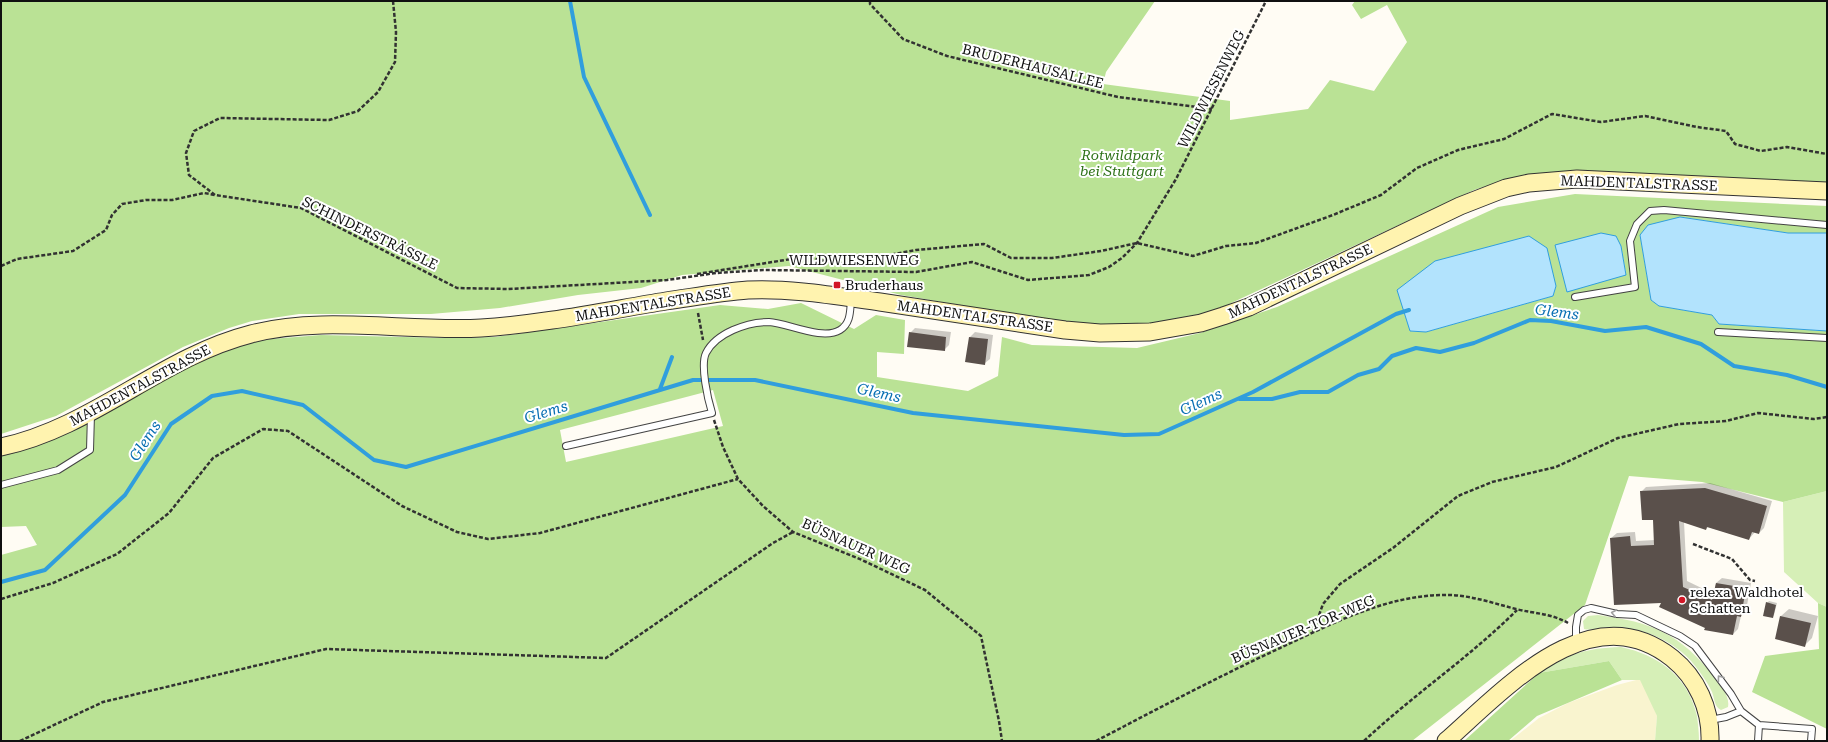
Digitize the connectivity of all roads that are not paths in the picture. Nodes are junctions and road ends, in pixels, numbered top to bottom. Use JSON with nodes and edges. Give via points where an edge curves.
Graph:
{"nodes":[{"id":1,"x":1827,"y":191,"type":"edge"},
{"id":2,"x":1827,"y":225,"type":"edge"},
{"id":3,"x":1575,"y":297,"type":"dead end"},
{"id":4,"x":851,"y":298,"type":"junction"},
{"id":5,"x":1718,"y":332,"type":"dead end"},
{"id":6,"x":1827,"y":338,"type":"edge"},
{"id":7,"x":91,"y":411,"type":"junction"},
{"id":8,"x":566,"y":446,"type":"dead end"},
{"id":9,"x":1,"y":447,"type":"edge"},
{"id":10,"x":1,"y":485,"type":"edge"},
{"id":11,"x":1576,"y":635,"type":"junction"},
{"id":12,"x":1741,"y":711,"type":"junction"},
{"id":13,"x":1708,"y":720,"type":"junction"},
{"id":14,"x":1759,"y":725,"type":"junction"},
{"id":15,"x":1446,"y":741,"type":"edge"},
{"id":16,"x":1710,"y":741,"type":"edge"},
{"id":17,"x":1758,"y":741,"type":"edge"},
{"id":18,"x":1811,"y":741,"type":"edge"}],
"edges":[{"from":1,"to":4,"type":"main road","name":"MAHDENTALSTRASSE","via":[[1577,179],[1523,184],[1460,206],[1249,307],[1201,323],[1150,332],[1100,333],[1065,330]]},
{"from":2,"to":3,"type":"lane","via":[[1664,210],[1650,211],[1637,224],[1630,241],[1635,287]]},
{"from":4,"to":7,"type":"main road","name":"MAHDENTALSTRASSE","via":[[749,290],[500,327],[326,325],[276,329],[245,335],[205,349]]},
{"from":4,"to":8,"type":"lane","via":[[848,321],[839,330],[827,333],[769,322],[744,325],[722,336],[705,354],[708,399],[712,413]]},
{"from":5,"to":6,"type":"lane"},
{"from":7,"to":9,"type":"main road","name":"MAHDENTALSTRASSE","via":[[56,429]]},
{"from":7,"to":10,"type":"lane","via":[[90,450],[58,470]]},
{"from":12,"to":11,"type":"lane","one_way":true,"via":[[1695,646],[1636,615],[1591,608],[1584,610],[1578,615]]},
{"from":11,"to":13,"type":"main road","via":[[1597,638],[1622,637],[1644,642],[1667,654],[1683,668],[1695,684]]},
{"from":11,"to":15,"type":"main road","via":[[1561,649],[1523,674]]},
{"from":12,"to":13,"type":"lane"},
{"from":12,"to":14,"type":"lane"},
{"from":13,"to":16,"type":"main road"},
{"from":14,"to":17,"type":"lane"},
{"from":14,"to":18,"type":"lane","via":[[1812,729]]}]}
